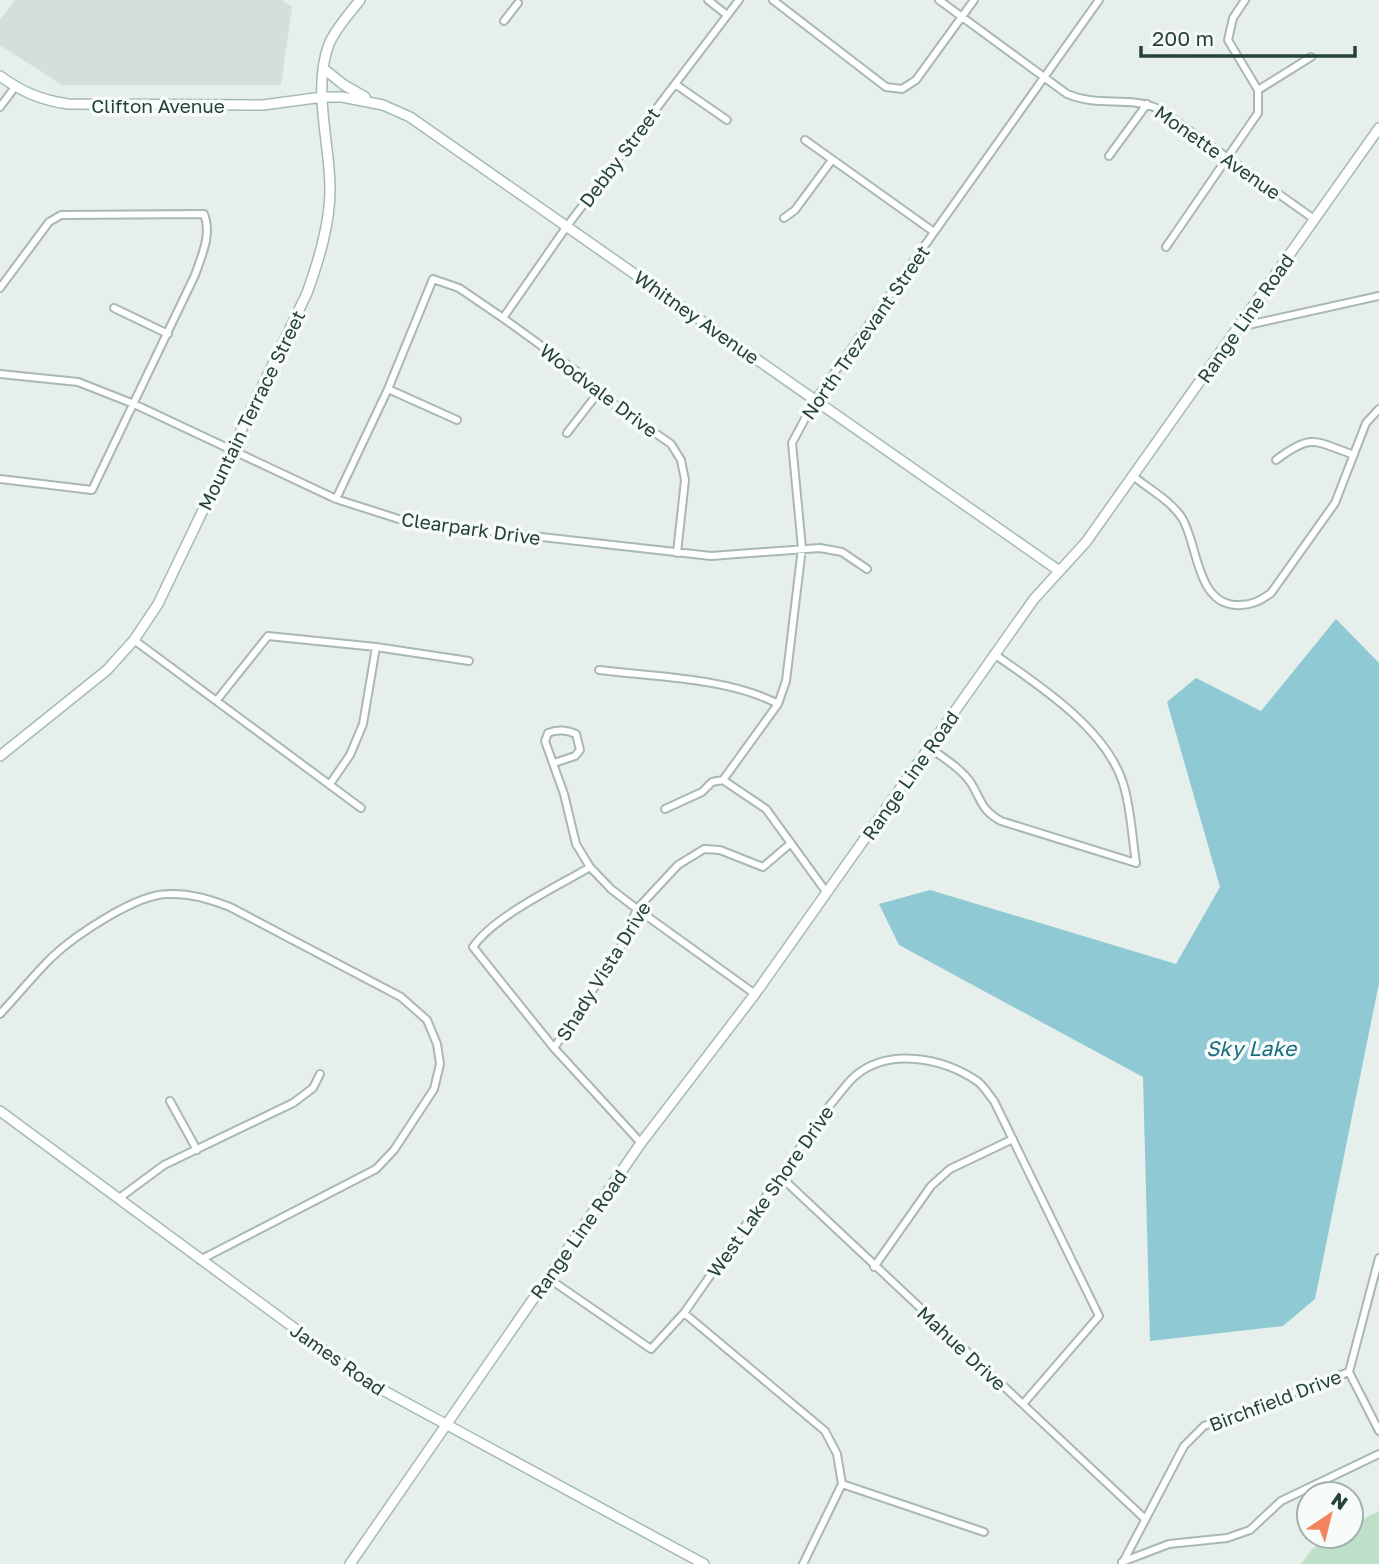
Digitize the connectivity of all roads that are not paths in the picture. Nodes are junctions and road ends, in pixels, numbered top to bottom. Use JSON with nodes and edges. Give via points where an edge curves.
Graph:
{"nodes":[{"id":1,"x":360,"y":0,"type":"edge"},
{"id":2,"x":708,"y":0,"type":"edge"},
{"id":3,"x":739,"y":0,"type":"edge"},
{"id":4,"x":773,"y":0,"type":"edge"},
{"id":5,"x":939,"y":0,"type":"edge"},
{"id":6,"x":974,"y":0,"type":"edge"},
{"id":7,"x":1099,"y":0,"type":"edge"},
{"id":8,"x":1245,"y":0,"type":"edge"},
{"id":9,"x":517,"y":1,"type":"edge"},
{"id":10,"x":727,"y":15,"type":"junction"},
{"id":11,"x":961,"y":17,"type":"junction"},
{"id":12,"x":504,"y":20,"type":"dead end"},
{"id":13,"x":1311,"y":57,"type":"dead end"},
{"id":14,"x":324,"y":69,"type":"junction"},
{"id":15,"x":0,"y":76,"type":"edge"},
{"id":16,"x":1043,"y":78,"type":"junction"},
{"id":17,"x":675,"y":84,"type":"junction"},
{"id":18,"x":15,"y":87,"type":"junction"},
{"id":19,"x":1258,"y":90,"type":"junction"},
{"id":20,"x":323,"y":97,"type":"junction"},
{"id":21,"x":376,"y":103,"type":"junction"},
{"id":22,"x":1147,"y":104,"type":"junction"},
{"id":23,"x":0,"y":107,"type":"edge"},
{"id":24,"x":727,"y":120,"type":"dead end"},
{"id":25,"x":1379,"y":128,"type":"edge"},
{"id":26,"x":805,"y":140,"type":"dead end"},
{"id":27,"x":1109,"y":156,"type":"dead end"},
{"id":28,"x":1227,"y":157,"type":"junction"},
{"id":29,"x":832,"y":160,"type":"junction"},
{"id":30,"x":784,"y":218,"type":"dead end"},
{"id":31,"x":1314,"y":219,"type":"junction"},
{"id":32,"x":567,"y":226,"type":"junction"},
{"id":33,"x":934,"y":232,"type":"junction"},
{"id":34,"x":1166,"y":247,"type":"dead end"},
{"id":35,"x":0,"y":288,"type":"edge"},
{"id":36,"x":1379,"y":296,"type":"edge"},
{"id":37,"x":114,"y":308,"type":"dead end"},
{"id":38,"x":503,"y":318,"type":"junction"},
{"id":39,"x":1239,"y":327,"type":"junction"},
{"id":40,"x":168,"y":334,"type":"junction"},
{"id":41,"x":0,"y":374,"type":"edge"},
{"id":42,"x":388,"y":389,"type":"junction"},
{"id":43,"x":598,"y":393,"type":"junction"},
{"id":44,"x":815,"y":400,"type":"junction"},
{"id":45,"x":134,"y":404,"type":"junction"},
{"id":46,"x":1379,"y":409,"type":"edge"},
{"id":47,"x":457,"y":421,"type":"dead end"},
{"id":48,"x":567,"y":433,"type":"dead end"},
{"id":49,"x":232,"y":450,"type":"junction"},
{"id":50,"x":1354,"y":455,"type":"junction"},
{"id":51,"x":1276,"y":460,"type":"dead end"},
{"id":52,"x":1133,"y":476,"type":"junction"},
{"id":53,"x":0,"y":479,"type":"edge"},
{"id":54,"x":336,"y":499,"type":"junction"},
{"id":55,"x":802,"y":548,"type":"junction"},
{"id":56,"x":677,"y":553,"type":"junction"},
{"id":57,"x":867,"y":569,"type":"dead end"},
{"id":58,"x":1058,"y":570,"type":"junction"},
{"id":59,"x":134,"y":640,"type":"junction"},
{"id":60,"x":376,"y":648,"type":"junction"},
{"id":61,"x":994,"y":654,"type":"junction"},
{"id":62,"x":469,"y":661,"type":"dead end"},
{"id":63,"x":600,"y":670,"type":"dead end"},
{"id":64,"x":217,"y":700,"type":"junction"},
{"id":65,"x":778,"y":704,"type":"junction"},
{"id":66,"x":929,"y":747,"type":"junction"},
{"id":67,"x":0,"y":757,"type":"edge"},
{"id":68,"x":554,"y":763,"type":"junction"},
{"id":69,"x":723,"y":780,"type":"junction"},
{"id":70,"x":330,"y":784,"type":"junction"},
{"id":71,"x":361,"y":807,"type":"dead end"},
{"id":72,"x":665,"y":809,"type":"dead end"},
{"id":73,"x":791,"y":843,"type":"junction"},
{"id":74,"x":590,"y":867,"type":"junction"},
{"id":75,"x":827,"y":893,"type":"junction"},
{"id":76,"x":637,"y":909,"type":"junction"},
{"id":77,"x":755,"y":994,"type":"junction"},
{"id":78,"x":0,"y":1014,"type":"edge"},
{"id":79,"x":554,"y":1048,"type":"junction"},
{"id":80,"x":320,"y":1074,"type":"dead end"},
{"id":81,"x":170,"y":1101,"type":"dead end"},
{"id":82,"x":0,"y":1111,"type":"edge"},
{"id":83,"x":1013,"y":1139,"type":"junction"},
{"id":84,"x":641,"y":1143,"type":"junction"},
{"id":85,"x":197,"y":1150,"type":"junction"},
{"id":86,"x":781,"y":1178,"type":"junction"},
{"id":87,"x":118,"y":1199,"type":"junction"},
{"id":88,"x":1379,"y":1258,"type":"edge"},
{"id":89,"x":200,"y":1260,"type":"junction"},
{"id":90,"x":874,"y":1267,"type":"junction"},
{"id":91,"x":548,"y":1278,"type":"junction"},
{"id":92,"x":684,"y":1313,"type":"junction"},
{"id":93,"x":1349,"y":1372,"type":"junction"},
{"id":94,"x":1024,"y":1404,"type":"junction"},
{"id":95,"x":446,"y":1425,"type":"junction"},
{"id":96,"x":1379,"y":1431,"type":"edge"},
{"id":97,"x":1379,"y":1454,"type":"edge"},
{"id":98,"x":842,"y":1484,"type":"junction"},
{"id":99,"x":1144,"y":1518,"type":"junction"},
{"id":100,"x":984,"y":1532,"type":"dead end"},
{"id":101,"x":1122,"y":1563,"type":"edge"},
{"id":102,"x":350,"y":1564,"type":"edge"},
{"id":103,"x":704,"y":1564,"type":"edge"},
{"id":104,"x":803,"y":1564,"type":"edge"}],
"edges":[{"from":1,"to":14,"type":"main road","name":"Mountain Terrace Street","via":[[330,42]]},
{"from":2,"to":10,"type":"street"},
{"from":3,"to":10,"type":"street","name":"Debby Street"},
{"from":4,"to":11,"type":"street","via":[[886,88],[902,89],[916,80]]},
{"from":5,"to":11,"type":"street","name":"Monette Avenue"},
{"from":6,"to":11,"type":"street"},
{"from":7,"to":16,"type":"street","name":"North Trezevant Street"},
{"from":8,"to":19,"type":"street","via":[[1233,18],[1228,40]]},
{"from":9,"to":12,"type":"street"},
{"from":10,"to":17,"type":"street","name":"Debby Street"},
{"from":11,"to":16,"type":"street","name":"Monette Avenue"},
{"from":13,"to":19,"type":"street"},
{"from":14,"to":20,"type":"main road","name":"Mountain Terrace Street"},
{"from":14,"to":21,"type":"main road"},
{"from":15,"to":18,"type":"main road","name":"Clifton Avenue"},
{"from":16,"to":22,"type":"street","name":"Monette Avenue","via":[[1084,101]]},
{"from":16,"to":33,"type":"street","name":"North Trezevant Street"},
{"from":17,"to":24,"type":"street"},
{"from":17,"to":32,"type":"street","name":"Debby Street"},
{"from":18,"to":20,"type":"main road","name":"Clifton Avenue","via":[[44,101],[68,104],[263,105]]},
{"from":18,"to":23,"type":"street"},
{"from":19,"to":28,"type":"street","via":[[1258,113]]},
{"from":20,"to":21,"type":"main road","name":"Whitney Avenue"},
{"from":20,"to":49,"type":"main road","name":"Mountain Terrace Street","via":[[330,190],[321,255]]},
{"from":21,"to":32,"type":"main road","name":"Whitney Avenue","via":[[410,117]]},
{"from":22,"to":27,"type":"street"},
{"from":22,"to":28,"type":"street","name":"Monette Avenue"},
{"from":25,"to":31,"type":"main road","name":"Range Line Road"},
{"from":26,"to":29,"type":"street"},
{"from":28,"to":31,"type":"street","name":"Monette Avenue"},
{"from":28,"to":34,"type":"street"},
{"from":29,"to":30,"type":"street"},
{"from":29,"to":33,"type":"street"},
{"from":31,"to":39,"type":"main road","name":"Range Line Road"},
{"from":32,"to":38,"type":"street","name":"Debby Street"},
{"from":32,"to":44,"type":"main road","name":"Whitney Avenue"},
{"from":33,"to":44,"type":"street","name":"North Trezevant Street"},
{"from":35,"to":40,"type":"street","via":[[49,222],[61,215],[204,214],[206,242]]},
{"from":36,"to":39,"type":"street"},
{"from":37,"to":40,"type":"street"},
{"from":38,"to":42,"type":"street","name":"Woodvale Drive","via":[[458,288],[433,279]]},
{"from":38,"to":43,"type":"street","name":"Woodvale Drive","via":[[583,376]]},
{"from":39,"to":52,"type":"main road","name":"Range Line Road"},
{"from":40,"to":45,"type":"street"},
{"from":41,"to":45,"type":"street","name":"Clearpark Drive","via":[[78,382]]},
{"from":42,"to":47,"type":"street"},
{"from":42,"to":54,"type":"street"},
{"from":43,"to":48,"type":"street"},
{"from":43,"to":56,"type":"street","name":"Woodvale Drive","via":[[671,444],[681,460],[685,480]]},
{"from":44,"to":55,"type":"street","name":"North Trezevant Street","via":[[792,443]]},
{"from":44,"to":58,"type":"main road","name":"Whitney Avenue"},
{"from":45,"to":49,"type":"street","name":"Clearpark Drive"},
{"from":45,"to":53,"type":"street","via":[[92,490]]},
{"from":46,"to":50,"type":"street","via":[[1366,423]]},
{"from":49,"to":54,"type":"street","name":"Clearpark Drive"},
{"from":49,"to":59,"type":"main road","name":"Mountain Terrace Street","via":[[158,604]]},
{"from":50,"to":51,"type":"street","via":[[1311,441]]},
{"from":50,"to":52,"type":"street","via":[[1335,503],[1271,593],[1245,605],[1230,605],[1209,589],[1180,515]]},
{"from":52,"to":58,"type":"main road","name":"Range Line Road","via":[[1086,542]]},
{"from":54,"to":56,"type":"street","name":"Clearpark Drive","via":[[408,522]]},
{"from":55,"to":56,"type":"street","name":"Clearpark Drive","via":[[711,556]]},
{"from":55,"to":57,"type":"street","name":"Clearpark Drive","via":[[842,552]]},
{"from":55,"to":65,"type":"street","name":"North Trezevant Street","via":[[786,681]]},
{"from":58,"to":61,"type":"main road","name":"Range Line Road"},
{"from":59,"to":64,"type":"street"},
{"from":59,"to":67,"type":"main road","name":"Mountain Terrace Street","via":[[107,670]]},
{"from":60,"to":62,"type":"street"},
{"from":60,"to":64,"type":"street","via":[[268,636]]},
{"from":60,"to":70,"type":"street","via":[[363,724]]},
{"from":61,"to":66,"type":"main road","name":"Range Line Road"},
{"from":61,"to":66,"type":"street","via":[[1071,713],[1114,761],[1124,785],[1136,863],[990,815],[960,770]]},
{"from":63,"to":65,"type":"street","via":[[732,687]]},
{"from":64,"to":70,"type":"street"},
{"from":65,"to":69,"type":"street","name":"North Trezevant Street"},
{"from":66,"to":75,"type":"main road","name":"Range Line Road"},
{"from":68,"to":68,"type":"street","via":[[576,756],[580,750],[576,734],[548,733],[545,741]]},
{"from":68,"to":74,"type":"street","via":[[576,844]]},
{"from":69,"to":72,"type":"street"},
{"from":69,"to":73,"type":"street","via":[[766,809]]},
{"from":70,"to":71,"type":"street"},
{"from":73,"to":75,"type":"street"},
{"from":73,"to":76,"type":"street","name":"Shady Vista Drive","via":[[763,867],[720,850],[704,849],[678,865]]},
{"from":74,"to":76,"type":"street"},
{"from":74,"to":79,"type":"street","via":[[487,929],[473,947]]},
{"from":75,"to":77,"type":"main road","name":"Range Line Road"},
{"from":76,"to":77,"type":"street"},
{"from":76,"to":79,"type":"street","name":"Shady Vista Drive","via":[[621,948]]},
{"from":77,"to":84,"type":"main road","name":"Range Line Road"},
{"from":78,"to":89,"type":"street","via":[[52,957],[99,922],[138,901],[165,893],[200,895],[230,907],[401,997],[427,1020],[438,1044],[440,1064],[433,1089],[394,1150],[376,1169]]},
{"from":79,"to":84,"type":"street"},
{"from":80,"to":85,"type":"street","via":[[313,1088],[293,1103]]},
{"from":81,"to":85,"type":"street"},
{"from":82,"to":87,"type":"main road","name":"James Road"},
{"from":83,"to":86,"type":"street","name":"West Lake Shore Drive","via":[[994,1101],[978,1082],[930,1059],[879,1063],[855,1075]]},
{"from":83,"to":90,"type":"street","via":[[950,1169],[931,1186]]},
{"from":83,"to":94,"type":"street","via":[[1099,1316]]},
{"from":84,"to":91,"type":"main road","name":"Range Line Road"},
{"from":85,"to":87,"type":"street","via":[[164,1165]]},
{"from":86,"to":90,"type":"street","name":"Mahue Drive"},
{"from":86,"to":92,"type":"street","name":"West Lake Shore Drive"},
{"from":87,"to":89,"type":"main road","name":"James Road"},
{"from":88,"to":93,"type":"street","name":"Birchfield Drive"},
{"from":89,"to":95,"type":"main road","name":"James Road","via":[[349,1369]]},
{"from":90,"to":94,"type":"street","name":"Mahue Drive"},
{"from":91,"to":92,"type":"street","name":"West Lake Shore Drive","via":[[651,1349]]},
{"from":91,"to":95,"type":"main road","name":"Range Line Road"},
{"from":92,"to":98,"type":"street","via":[[825,1431],[837,1454]]},
{"from":93,"to":96,"type":"street"},
{"from":93,"to":99,"type":"street","name":"Birchfield Drive","via":[[1204,1426],[1184,1446]]},
{"from":94,"to":99,"type":"street","name":"Mahue Drive"},
{"from":95,"to":102,"type":"main road","name":"Range Line Road"},
{"from":95,"to":103,"type":"main road","name":"James Road"},
{"from":97,"to":101,"type":"street","via":[[1281,1500],[1250,1530],[1227,1538],[1169,1544]]},
{"from":98,"to":100,"type":"street"},
{"from":98,"to":104,"type":"street"},
{"from":99,"to":101,"type":"street","name":"Birchfield Drive"}]}
